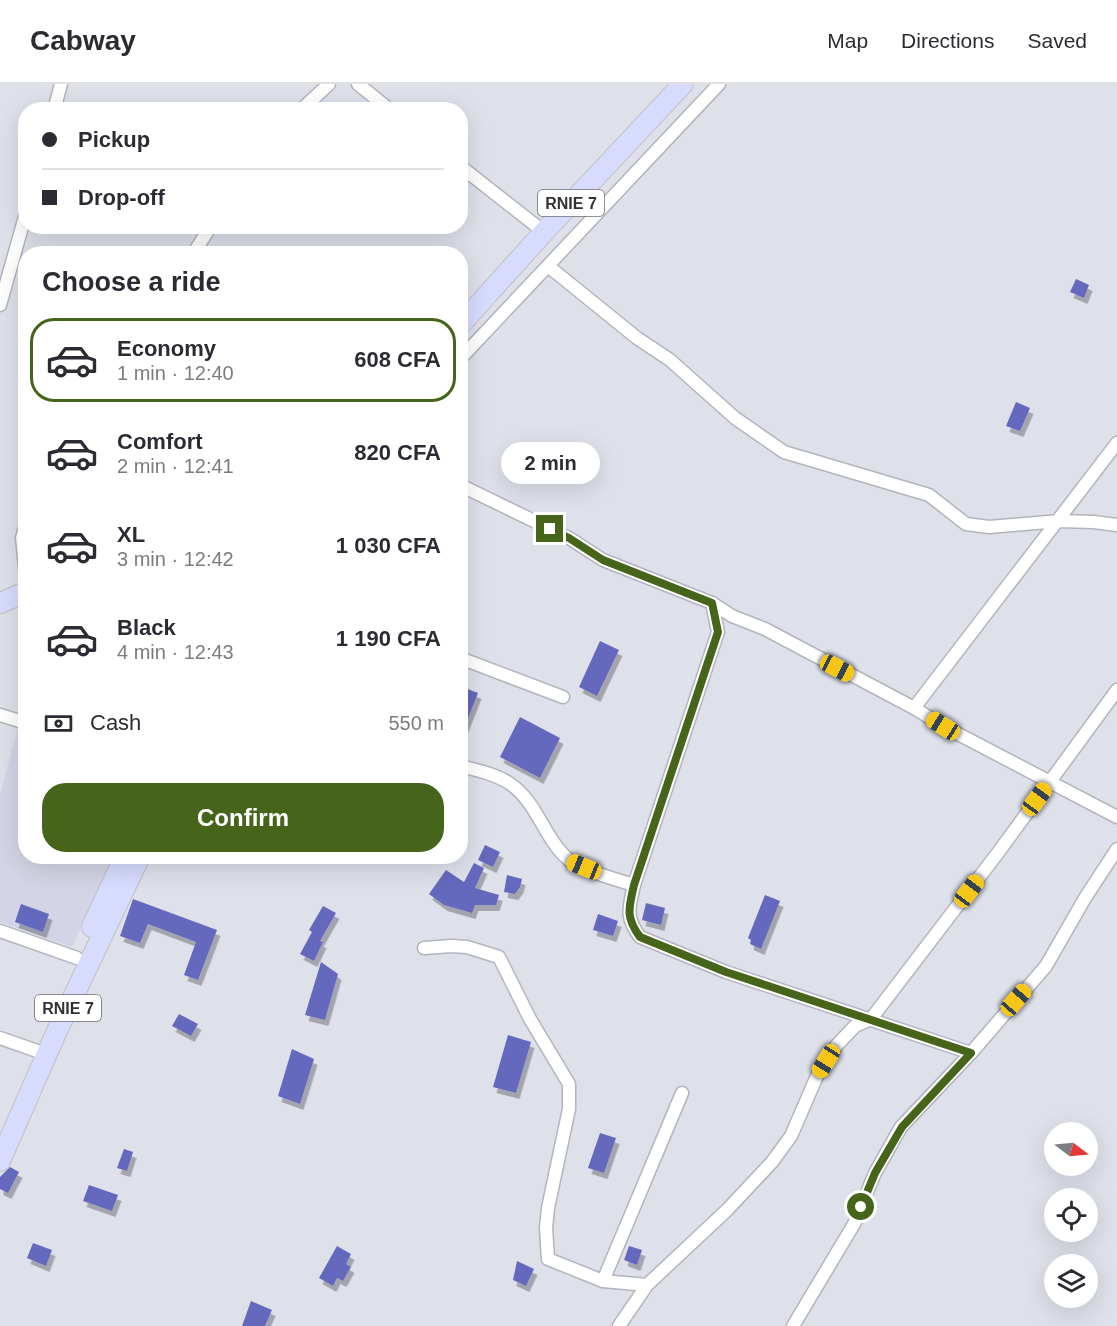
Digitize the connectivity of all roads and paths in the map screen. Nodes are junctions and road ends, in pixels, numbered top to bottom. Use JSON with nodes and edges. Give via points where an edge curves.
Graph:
{"nodes":[{"id":1,"x":61,"y":84,"type":"edge"},
{"id":2,"x":329,"y":84,"type":"edge"},
{"id":3,"x":358,"y":84,"type":"edge"},
{"id":4,"x":683,"y":84,"type":"edge"},
{"id":5,"x":719,"y":84,"type":"edge"},
{"id":6,"x":56,"y":102,"type":"edge"},
{"id":7,"x":310,"y":102,"type":"edge"},
{"id":8,"x":380,"y":102,"type":"edge"},
{"id":9,"x":468,"y":172,"type":"edge"},
{"id":10,"x":544,"y":232,"type":"junction"},
{"id":11,"x":20,"y":234,"type":"edge"},
{"id":12,"x":548,"y":266,"type":"junction"},
{"id":13,"x":0,"y":305,"type":"edge"},
{"id":14,"x":468,"y":316,"type":"edge"},
{"id":15,"x":468,"y":351,"type":"edge"},
{"id":16,"x":1117,"y":443,"type":"edge"},
{"id":17,"x":468,"y":489,"type":"edge"},
{"id":18,"x":1059,"y":521,"type":"junction"},
{"id":19,"x":1117,"y":525,"type":"edge"},
{"id":20,"x":18,"y":595,"type":"edge"},
{"id":21,"x":0,"y":603,"type":"edge"},
{"id":22,"x":712,"y":603,"type":"junction"},
{"id":23,"x":468,"y":661,"type":"edge"},
{"id":24,"x":1117,"y":690,"type":"edge"},
{"id":25,"x":563,"y":697,"type":"dead end"},
{"id":26,"x":914,"y":708,"type":"junction"},
{"id":27,"x":0,"y":715,"type":"edge"},
{"id":28,"x":18,"y":721,"type":"edge"},
{"id":29,"x":468,"y":769,"type":"edge"},
{"id":30,"x":1050,"y":781,"type":"junction"},
{"id":31,"x":1117,"y":817,"type":"edge"},
{"id":32,"x":1117,"y":849,"type":"edge"},
{"id":33,"x":121,"y":864,"type":"edge"},
{"id":34,"x":136,"y":864,"type":"edge"},
{"id":35,"x":634,"y":885,"type":"junction"},
{"id":36,"x":0,"y":931,"type":"edge"},
{"id":37,"x":424,"y":948,"type":"dead end"},
{"id":38,"x":77,"y":958,"type":"junction"},
{"id":39,"x":871,"y":1019,"type":"junction"},
{"id":40,"x":0,"y":1038,"type":"edge"},
{"id":41,"x":37,"y":1051,"type":"junction"},
{"id":42,"x":971,"y":1053,"type":"junction"},
{"id":43,"x":682,"y":1093,"type":"dead end"},
{"id":44,"x":0,"y":1136,"type":"edge"},
{"id":45,"x":0,"y":1161,"type":"edge"},
{"id":46,"x":603,"y":1281,"type":"junction"},
{"id":47,"x":647,"y":1285,"type":"junction"},
{"id":48,"x":619,"y":1326,"type":"edge"},
{"id":49,"x":793,"y":1326,"type":"edge"}],
"edges":[{"from":1,"to":6,"type":"street"},
{"from":2,"to":7,"type":"street"},
{"from":3,"to":8,"type":"street"},
{"from":4,"to":10,"type":"main road","number":"RNIE 7"},
{"from":5,"to":12,"type":"street"},
{"from":9,"to":10,"type":"street"},
{"from":10,"to":14,"type":"main road","number":"RNIE 7"},
{"from":11,"to":13,"type":"street"},
{"from":12,"to":15,"type":"street"},
{"from":12,"to":18,"type":"street","via":[[670,360],[735,418],[784,452],[929,495],[966,524],[989,527]]},
{"from":16,"to":18,"type":"street"},
{"from":17,"to":22,"type":"street","via":[[569,538],[603,560]]},
{"from":18,"to":19,"type":"street"},
{"from":18,"to":26,"type":"street"},
{"from":20,"to":21,"type":"main road"},
{"from":22,"to":26,"type":"street"},
{"from":22,"to":35,"type":"street","via":[[718,632]]},
{"from":23,"to":25,"type":"street"},
{"from":24,"to":30,"type":"street"},
{"from":26,"to":30,"type":"street"},
{"from":27,"to":28,"type":"street"},
{"from":29,"to":35,"type":"street","via":[[509,783],[522,794],[559,851],[571,862]]},
{"from":30,"to":31,"type":"street"},
{"from":30,"to":39,"type":"street"},
{"from":32,"to":42,"type":"street","via":[[1046,966]]},
{"from":33,"to":38,"type":"main road","name":"RNIE 7","number":"RNIE 7"},
{"from":34,"to":45,"type":"main road","name":"RNIE 7","number":"RNIE 7"},
{"from":35,"to":39,"type":"street","via":[[629,908],[631,925],[640,937],[726,972]]},
{"from":36,"to":38,"type":"street"},
{"from":37,"to":46,"type":"street","via":[[467,947],[499,957],[569,1084],[568,1109],[548,1208],[548,1259]]},
{"from":38,"to":41,"type":"main road","name":"RNIE 7","number":"RNIE 7"},
{"from":39,"to":42,"type":"street"},
{"from":39,"to":47,"type":"street","via":[[855,1026],[836,1046],[817,1076],[791,1136],[772,1162]]},
{"from":40,"to":41,"type":"street"},
{"from":41,"to":44,"type":"main road","name":"RNIE 7","number":"RNIE 7"},
{"from":42,"to":49,"type":"street","via":[[902,1127],[875,1173],[854,1224]]},
{"from":43,"to":46,"type":"street"},
{"from":46,"to":47,"type":"street"},
{"from":47,"to":48,"type":"street"}]}
